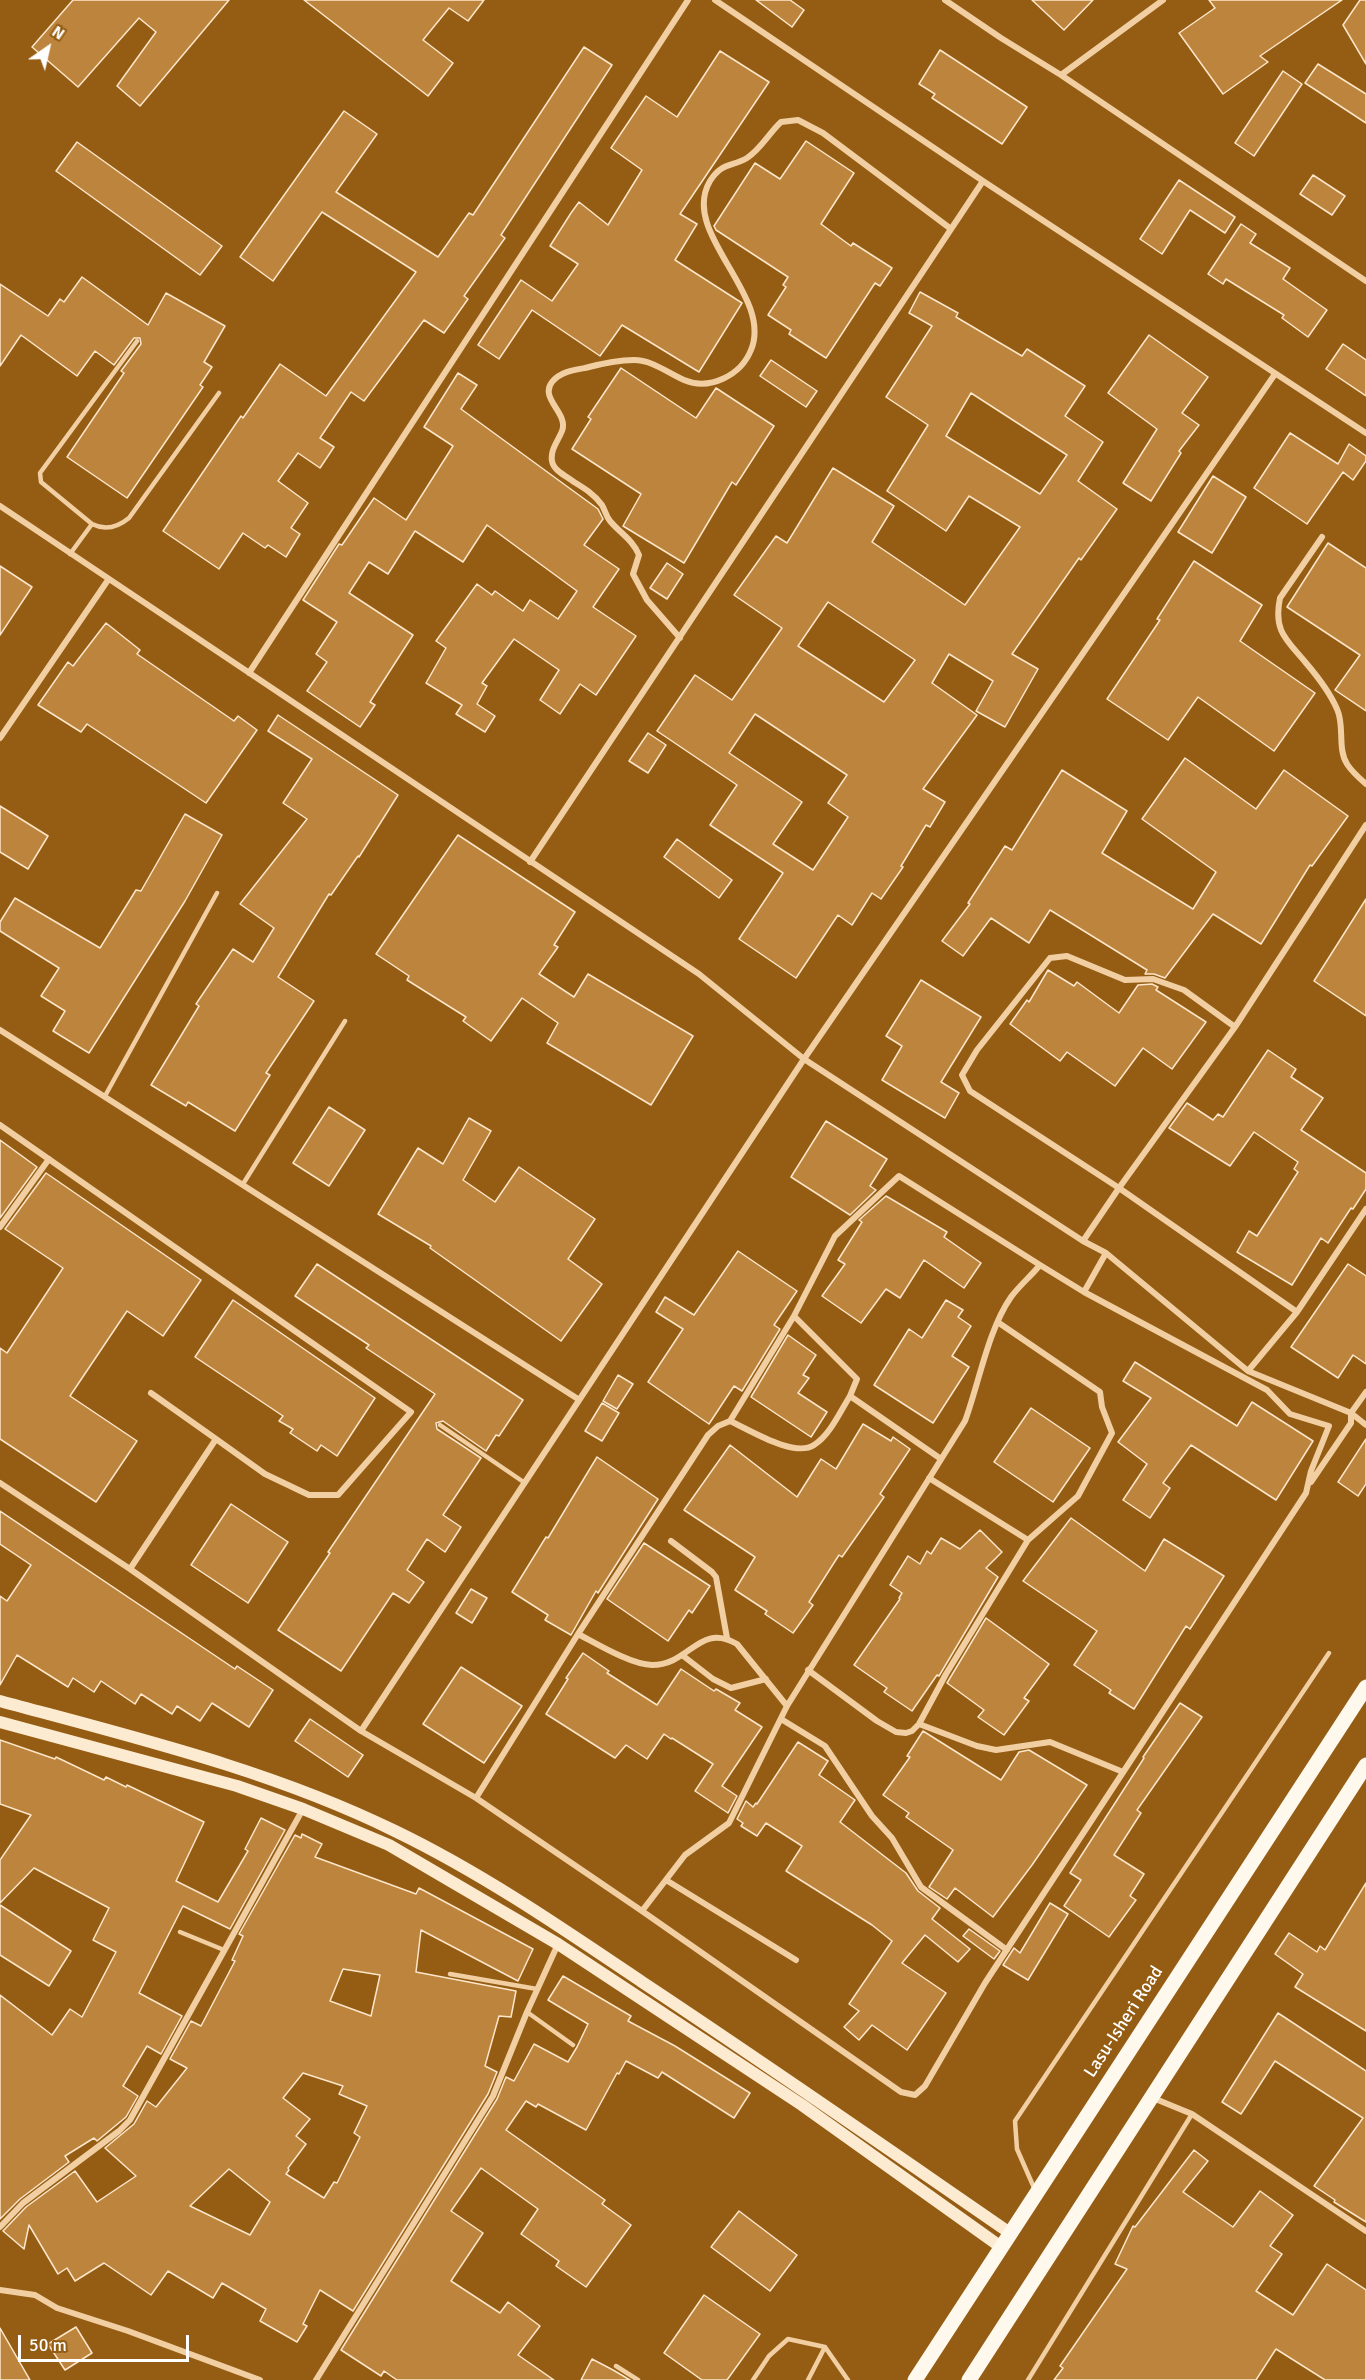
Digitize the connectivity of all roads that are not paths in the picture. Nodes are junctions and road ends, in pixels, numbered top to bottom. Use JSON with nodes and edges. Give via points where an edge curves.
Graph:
{"nodes":[{"id":1,"x":688,"y":0,"type":"edge"},
{"id":2,"x":715,"y":0,"type":"edge"},
{"id":3,"x":945,"y":0,"type":"edge"},
{"id":4,"x":1163,"y":0,"type":"edge"},
{"id":5,"x":1061,"y":75,"type":"junction"},
{"id":6,"x":983,"y":181,"type":"junction"},
{"id":7,"x":951,"y":229,"type":"junction"},
{"id":8,"x":1366,"y":281,"type":"edge"},
{"id":9,"x":137,"y":341,"type":"dead end"},
{"id":10,"x":1275,"y":374,"type":"junction"},
{"id":11,"x":219,"y":393,"type":"dead end"},
{"id":12,"x":1366,"y":433,"type":"edge"},
{"id":13,"x":0,"y":506,"type":"edge"},
{"id":14,"x":92,"y":524,"type":"junction"},
{"id":15,"x":1322,"y":537,"type":"dead end"},
{"id":16,"x":70,"y":554,"type":"junction"},
{"id":17,"x":108,"y":580,"type":"junction"},
{"id":18,"x":680,"y":638,"type":"junction"},
{"id":19,"x":249,"y":673,"type":"junction"},
{"id":20,"x":0,"y":738,"type":"edge"},
{"id":21,"x":1366,"y":784,"type":"edge"},
{"id":22,"x":1366,"y":825,"type":"edge"},
{"id":23,"x":530,"y":862,"type":"junction"},
{"id":24,"x":217,"y":893,"type":"dead end"},
{"id":25,"x":345,"y":1021,"type":"dead end"},
{"id":26,"x":1235,"y":1027,"type":"junction"},
{"id":27,"x":0,"y":1030,"type":"edge"},
{"id":28,"x":804,"y":1059,"type":"junction"},
{"id":29,"x":105,"y":1096,"type":"junction"},
{"id":30,"x":0,"y":1125,"type":"edge"},
{"id":31,"x":49,"y":1160,"type":"junction"},
{"id":32,"x":243,"y":1184,"type":"junction"},
{"id":33,"x":1119,"y":1188,"type":"junction"},
{"id":34,"x":1366,"y":1209,"type":"edge"},
{"id":35,"x":0,"y":1227,"type":"edge"},
{"id":36,"x":1083,"y":1241,"type":"junction"},
{"id":37,"x":1106,"y":1252,"type":"junction"},
{"id":38,"x":1040,"y":1265,"type":"junction"},
{"id":39,"x":1084,"y":1292,"type":"junction"},
{"id":40,"x":1297,"y":1312,"type":"junction"},
{"id":41,"x":794,"y":1316,"type":"junction"},
{"id":42,"x":999,"y":1323,"type":"junction"},
{"id":43,"x":1248,"y":1371,"type":"junction"},
{"id":44,"x":1366,"y":1392,"type":"edge"},
{"id":45,"x":151,"y":1393,"type":"dead end"},
{"id":46,"x":850,"y":1396,"type":"junction"},
{"id":47,"x":578,"y":1399,"type":"junction"},
{"id":48,"x":1351,"y":1413,"type":"junction"},
{"id":49,"x":730,"y":1421,"type":"junction"},
{"id":50,"x":440,"y":1425,"type":"dead end"},
{"id":51,"x":1366,"y":1425,"type":"edge"},
{"id":52,"x":216,"y":1439,"type":"junction"},
{"id":53,"x":941,"y":1459,"type":"junction"},
{"id":54,"x":929,"y":1478,"type":"junction"},
{"id":55,"x":525,"y":1482,"type":"junction"},
{"id":56,"x":0,"y":1483,"type":"edge"},
{"id":57,"x":1307,"y":1488,"type":"junction"},
{"id":58,"x":671,"y":1540,"type":"dead end"},
{"id":59,"x":1028,"y":1540,"type":"junction"},
{"id":60,"x":130,"y":1569,"type":"junction"},
{"id":61,"x":578,"y":1634,"type":"junction"},
{"id":62,"x":727,"y":1638,"type":"junction"},
{"id":63,"x":1329,"y":1653,"type":"dead end"},
{"id":64,"x":682,"y":1655,"type":"junction"},
{"id":65,"x":808,"y":1670,"type":"junction"},
{"id":66,"x":766,"y":1679,"type":"junction"},
{"id":67,"x":1366,"y":1687,"type":"edge"},
{"id":68,"x":0,"y":1701,"type":"edge"},
{"id":69,"x":787,"y":1707,"type":"junction"},
{"id":70,"x":781,"y":1719,"type":"junction"},
{"id":71,"x":0,"y":1722,"type":"edge"},
{"id":72,"x":919,"y":1724,"type":"junction"},
{"id":73,"x":360,"y":1731,"type":"junction"},
{"id":74,"x":1366,"y":1765,"type":"edge"},
{"id":75,"x":1123,"y":1772,"type":"junction"},
{"id":76,"x":476,"y":1798,"type":"junction"},
{"id":77,"x":303,"y":1809,"type":"junction"},
{"id":78,"x":666,"y":1880,"type":"junction"},
{"id":79,"x":642,"y":1911,"type":"junction"},
{"id":80,"x":180,"y":1932,"type":"dead end"},
{"id":81,"x":558,"y":1944,"type":"junction"},
{"id":82,"x":224,"y":1950,"type":"junction"},
{"id":83,"x":1007,"y":1950,"type":"junction"},
{"id":84,"x":796,"y":1960,"type":"dead end"},
{"id":85,"x":450,"y":1974,"type":"dead end"},
{"id":86,"x":537,"y":1989,"type":"junction"},
{"id":87,"x":527,"y":2012,"type":"junction"},
{"id":88,"x":573,"y":2045,"type":"dead end"},
{"id":89,"x":1152,"y":2098,"type":"junction"},
{"id":90,"x":1192,"y":2114,"type":"junction"},
{"id":91,"x":1036,"y":2193,"type":"junction"},
{"id":92,"x":0,"y":2227,"type":"edge"},
{"id":93,"x":1366,"y":2231,"type":"edge"},
{"id":94,"x":1010,"y":2233,"type":"junction"},
{"id":95,"x":1001,"y":2247,"type":"junction"},
{"id":96,"x":0,"y":2290,"type":"edge"},
{"id":97,"x":825,"y":2347,"type":"junction"},
{"id":98,"x":616,"y":2366,"type":"dead end"},
{"id":99,"x":260,"y":2380,"type":"edge"},
{"id":100,"x":316,"y":2380,"type":"edge"},
{"id":101,"x":638,"y":2380,"type":"edge"},
{"id":102,"x":753,"y":2380,"type":"edge"},
{"id":103,"x":808,"y":2380,"type":"edge"},
{"id":104,"x":848,"y":2380,"type":"edge"},
{"id":105,"x":915,"y":2380,"type":"edge"},
{"id":106,"x":969,"y":2380,"type":"edge"},
{"id":107,"x":1028,"y":2380,"type":"edge"}],
"edges":[{"from":1,"to":19,"type":"street"},
{"from":2,"to":6,"type":"street"},
{"from":3,"to":5,"type":"street"},
{"from":4,"to":5,"type":"street"},
{"from":5,"to":8,"type":"street"},
{"from":6,"to":7,"type":"street"},
{"from":6,"to":10,"type":"street"},
{"from":7,"to":18,"type":"street"},
{"from":7,"to":18,"type":"street","via":[[823,133],[798,120],[781,122],[747,159],[726,164],[705,194],[707,223],[741,285],[755,331],[752,349],[741,367],[723,380],[697,382],[634,360],[569,371],[552,382],[549,398],[563,421],[551,455],[552,464],[592,494],[609,519],[635,544],[639,555],[633,574],[638,586]]},
{"from":9,"to":14,"type":"lane","via":[[40,473],[41,482]]},
{"from":10,"to":12,"type":"street"},
{"from":10,"to":28,"type":"street"},
{"from":11,"to":14,"type":"lane","via":[[129,518],[102,529]]},
{"from":13,"to":16,"type":"street"},
{"from":14,"to":16,"type":"lane"},
{"from":15,"to":21,"type":"street","via":[[1280,598],[1277,610],[1287,644],[1305,661],[1338,711],[1344,757]]},
{"from":16,"to":17,"type":"street"},
{"from":17,"to":19,"type":"street"},
{"from":17,"to":20,"type":"street"},
{"from":18,"to":23,"type":"street"},
{"from":19,"to":23,"type":"street"},
{"from":22,"to":26,"type":"street"},
{"from":23,"to":28,"type":"street","via":[[699,974]]},
{"from":24,"to":29,"type":"lane"},
{"from":25,"to":32,"type":"lane"},
{"from":26,"to":33,"type":"street"},
{"from":26,"to":33,"type":"street","via":[[1184,990],[1153,979],[1125,980],[1067,956],[1050,958],[977,1050],[962,1075],[970,1091]]},
{"from":27,"to":29,"type":"street"},
{"from":28,"to":36,"type":"street"},
{"from":28,"to":47,"type":"street"},
{"from":29,"to":32,"type":"street"},
{"from":30,"to":31,"type":"street"},
{"from":31,"to":35,"type":"street"},
{"from":31,"to":52,"type":"street","via":[[411,1412],[338,1495],[309,1495],[266,1474]]},
{"from":32,"to":47,"type":"street"},
{"from":33,"to":36,"type":"street"},
{"from":33,"to":40,"type":"street"},
{"from":34,"to":40,"type":"street"},
{"from":36,"to":37,"type":"street"},
{"from":37,"to":39,"type":"street"},
{"from":37,"to":43,"type":"street"},
{"from":38,"to":39,"type":"street"},
{"from":38,"to":41,"type":"street","via":[[899,1176],[835,1236]]},
{"from":38,"to":42,"type":"street","via":[[1011,1297]]},
{"from":39,"to":57,"type":"street","via":[[1267,1390],[1290,1414],[1329,1426]]},
{"from":40,"to":43,"type":"street"},
{"from":41,"to":46,"type":"street","via":[[857,1379]]},
{"from":41,"to":49,"type":"street"},
{"from":42,"to":53,"type":"street","via":[[964,1421]]},
{"from":42,"to":59,"type":"street","via":[[1100,1392],[1112,1433],[1078,1496]]},
{"from":43,"to":48,"type":"street"},
{"from":44,"to":48,"type":"street"},
{"from":45,"to":52,"type":"street"},
{"from":46,"to":49,"type":"street","via":[[824,1437],[812,1447],[791,1449]]},
{"from":46,"to":53,"type":"street"},
{"from":47,"to":55,"type":"street"},
{"from":48,"to":51,"type":"street"},
{"from":48,"to":57,"type":"street","via":[[1351,1423]]},
{"from":49,"to":61,"type":"street","via":[[708,1435]]},
{"from":50,"to":55,"type":"lane"},
{"from":52,"to":60,"type":"street"},
{"from":53,"to":54,"type":"street"},
{"from":54,"to":59,"type":"street"},
{"from":54,"to":65,"type":"street"},
{"from":55,"to":73,"type":"street"},
{"from":56,"to":60,"type":"street"},
{"from":57,"to":75,"type":"street"},
{"from":58,"to":62,"type":"street","via":[[716,1577]]},
{"from":59,"to":72,"type":"street"},
{"from":60,"to":73,"type":"street"},
{"from":61,"to":64,"type":"street","via":[[650,1665],[669,1663]]},
{"from":61,"to":76,"type":"street"},
{"from":62,"to":64,"type":"street","via":[[705,1640]]},
{"from":62,"to":66,"type":"street","via":[[738,1644]]},
{"from":63,"to":91,"type":"lane","via":[[1015,2121],[1017,2149]]},
{"from":64,"to":66,"type":"street","via":[[731,1688]]},
{"from":65,"to":69,"type":"street"},
{"from":65,"to":72,"type":"street","via":[[896,1732],[906,1733]]},
{"from":66,"to":69,"type":"street"},
{"from":67,"to":91,"type":"main road","name":"Lasu-Isheri Road"},
{"from":68,"to":94,"type":"street","via":[[245,1770],[312,1793],[473,1872],[710,2027]]},
{"from":69,"to":70,"type":"street"},
{"from":70,"to":78,"type":"street","via":[[729,1823],[685,1856]]},
{"from":70,"to":83,"type":"street","via":[[825,1746],[872,1816],[892,1838],[921,1887]]},
{"from":71,"to":77,"type":"street","via":[[237,1786]]},
{"from":72,"to":75,"type":"street","via":[[996,1750],[1050,1742]]},
{"from":73,"to":76,"type":"street"},
{"from":74,"to":89,"type":"main road"},
{"from":75,"to":83,"type":"street"},
{"from":76,"to":79,"type":"street"},
{"from":77,"to":81,"type":"street","via":[[389,1845]]},
{"from":77,"to":82,"type":"street"},
{"from":78,"to":79,"type":"street"},
{"from":78,"to":84,"type":"street"},
{"from":79,"to":83,"type":"street","via":[[901,2092],[915,2095],[925,2086]]},
{"from":80,"to":82,"type":"lane"},
{"from":81,"to":86,"type":"street"},
{"from":81,"to":95,"type":"street","via":[[802,2105]]},
{"from":82,"to":92,"type":"street","via":[[130,2120],[23,2203]]},
{"from":85,"to":86,"type":"lane"},
{"from":86,"to":87,"type":"street"},
{"from":87,"to":88,"type":"lane"},
{"from":87,"to":100,"type":"street","via":[[493,2096]]},
{"from":89,"to":90,"type":"street"},
{"from":89,"to":106,"type":"main road"},
{"from":90,"to":93,"type":"street"},
{"from":90,"to":107,"type":"lane"},
{"from":91,"to":94,"type":"main road","name":"Lasu-Isheri Road"},
{"from":94,"to":95,"type":"main road","name":"Lasu-Isheri Road"},
{"from":95,"to":105,"type":"main road","name":"Lasu-Isheri Road"},
{"from":96,"to":99,"type":"street","via":[[35,2295],[57,2308]]},
{"from":97,"to":102,"type":"lane","via":[[788,2338],[769,2356]]},
{"from":97,"to":103,"type":"lane"},
{"from":97,"to":104,"type":"lane"},
{"from":98,"to":101,"type":"lane"}]}
